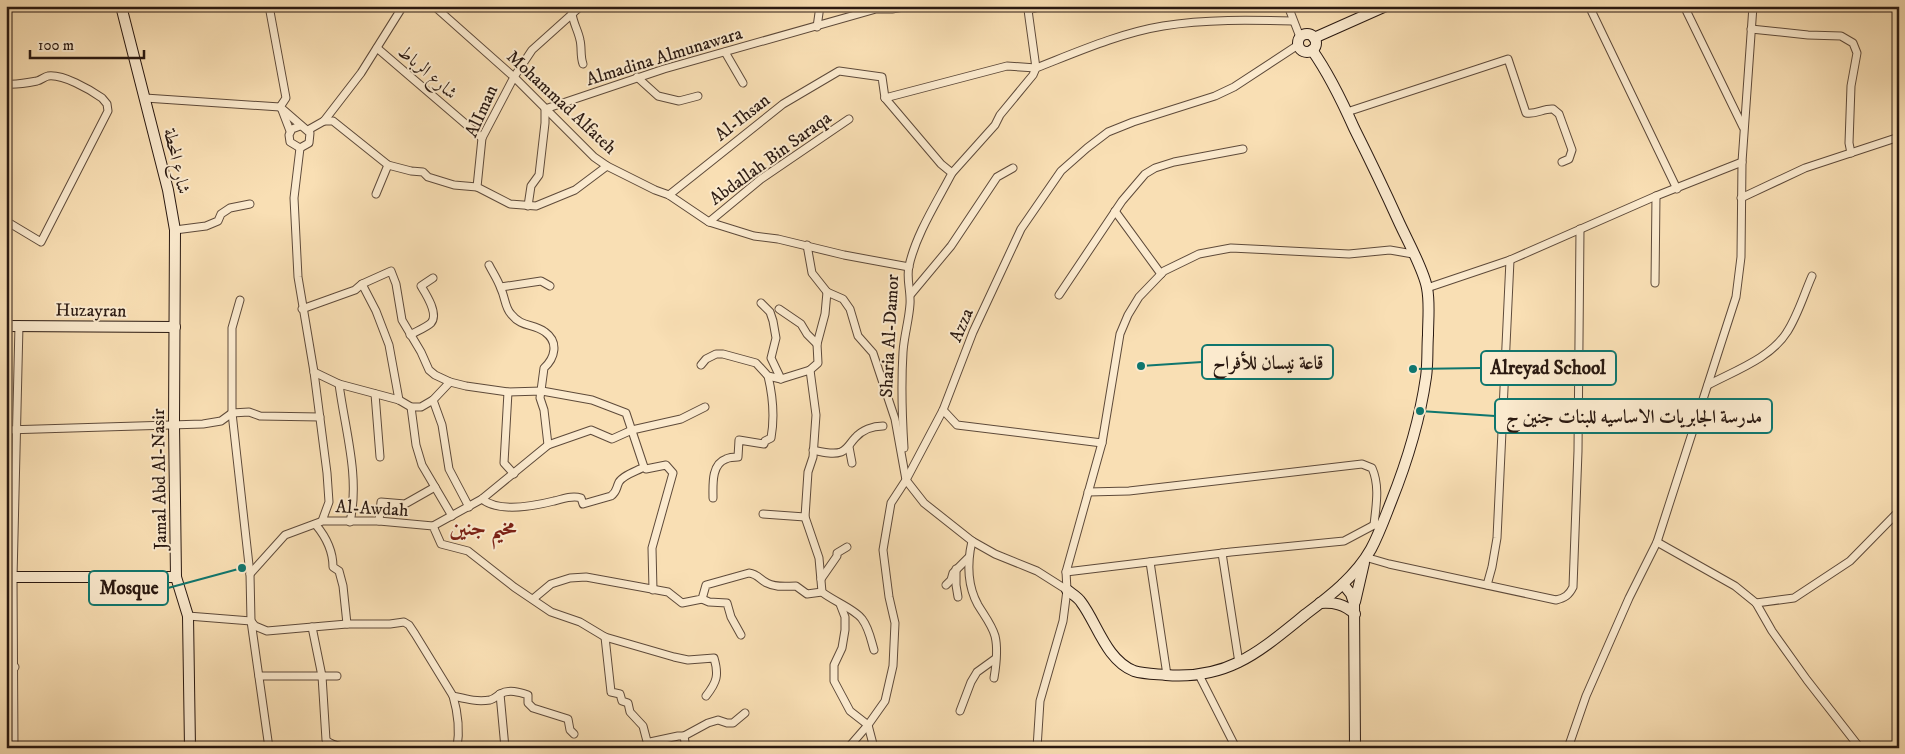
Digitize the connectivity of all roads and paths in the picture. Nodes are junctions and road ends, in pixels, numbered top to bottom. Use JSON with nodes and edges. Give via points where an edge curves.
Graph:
{"nodes":[{"id":1,"x":121,"y":6,"type":"edge"},
{"id":2,"x":269,"y":6,"type":"edge"},
{"id":3,"x":403,"y":6,"type":"edge"},
{"id":4,"x":434,"y":6,"type":"edge"},
{"id":5,"x":581,"y":6,"type":"edge"},
{"id":6,"x":820,"y":6,"type":"edge"},
{"id":7,"x":909,"y":6,"type":"edge"},
{"id":8,"x":1043,"y":6,"type":"edge"},
{"id":9,"x":1386,"y":6,"type":"edge"},
{"id":10,"x":1589,"y":6,"type":"edge"},
{"id":11,"x":1684,"y":6,"type":"edge"},
{"id":12,"x":1753,"y":6,"type":"edge"},
{"id":13,"x":1288,"y":7,"type":"edge"},
{"id":14,"x":892,"y":8,"type":"edge"},
{"id":15,"x":1027,"y":8,"type":"edge"},
{"id":16,"x":1374,"y":8,"type":"edge"},
{"id":17,"x":572,"y":13,"type":"junction"},
{"id":18,"x":1293,"y":21,"type":"junction"},
{"id":19,"x":817,"y":26,"type":"junction"},
{"id":20,"x":1751,"y":29,"type":"junction"},
{"id":21,"x":1314,"y":38,"type":"junction"},
{"id":22,"x":1299,"y":41,"type":"junction"},
{"id":23,"x":377,"y":48,"type":"junction"},
{"id":24,"x":1312,"y":50,"type":"junction"},
{"id":25,"x":725,"y":52,"type":"junction"},
{"id":26,"x":583,"y":64,"type":"dead end"},
{"id":27,"x":1036,"y":68,"type":"junction"},
{"id":28,"x":514,"y":77,"type":"junction"},
{"id":29,"x":637,"y":78,"type":"junction"},
{"id":30,"x":743,"y":83,"type":"dead end"},
{"id":31,"x":6,"y":84,"type":"edge"},
{"id":32,"x":698,"y":96,"type":"dead end"},
{"id":33,"x":145,"y":98,"type":"junction"},
{"id":34,"x":885,"y":98,"type":"junction"},
{"id":35,"x":280,"y":107,"type":"junction"},
{"id":36,"x":544,"y":109,"type":"junction"},
{"id":37,"x":1347,"y":112,"type":"junction"},
{"id":38,"x":849,"y":119,"type":"dead end"},
{"id":39,"x":324,"y":121,"type":"junction"},
{"id":40,"x":300,"y":126,"type":"junction"},
{"id":41,"x":1744,"y":129,"type":"junction"},
{"id":42,"x":308,"y":130,"type":"junction"},
{"id":43,"x":290,"y":131,"type":"junction"},
{"id":44,"x":482,"y":138,"type":"junction"},
{"id":45,"x":1899,"y":138,"type":"edge"},
{"id":46,"x":300,"y":148,"type":"junction"},
{"id":47,"x":1243,"y":149,"type":"dead end"},
{"id":48,"x":1851,"y":153,"type":"junction"},
{"id":49,"x":1562,"y":162,"type":"dead end"},
{"id":50,"x":1742,"y":162,"type":"junction"},
{"id":51,"x":388,"y":165,"type":"junction"},
{"id":52,"x":607,"y":166,"type":"junction"},
{"id":53,"x":1013,"y":168,"type":"dead end"},
{"id":54,"x":952,"y":173,"type":"junction"},
{"id":55,"x":477,"y":187,"type":"junction"},
{"id":56,"x":1677,"y":189,"type":"junction"},
{"id":57,"x":376,"y":194,"type":"dead end"},
{"id":58,"x":670,"y":195,"type":"junction"},
{"id":59,"x":1656,"y":196,"type":"junction"},
{"id":60,"x":1741,"y":198,"type":"junction"},
{"id":61,"x":250,"y":204,"type":"dead end"},
{"id":62,"x":528,"y":206,"type":"junction"},
{"id":63,"x":1115,"y":211,"type":"junction"},
{"id":64,"x":6,"y":221,"type":"edge"},
{"id":65,"x":709,"y":222,"type":"junction"},
{"id":66,"x":1580,"y":229,"type":"junction"},
{"id":67,"x":175,"y":230,"type":"junction"},
{"id":68,"x":807,"y":246,"type":"junction"},
{"id":69,"x":1413,"y":254,"type":"junction"},
{"id":70,"x":1510,"y":260,"type":"junction"},
{"id":71,"x":489,"y":265,"type":"dead end"},
{"id":72,"x":908,"y":267,"type":"junction"},
{"id":73,"x":1161,"y":274,"type":"junction"},
{"id":74,"x":1812,"y":276,"type":"dead end"},
{"id":75,"x":433,"y":278,"type":"dead end"},
{"id":76,"x":1655,"y":283,"type":"dead end"},
{"id":77,"x":362,"y":284,"type":"junction"},
{"id":78,"x":550,"y":286,"type":"dead end"},
{"id":79,"x":501,"y":287,"type":"junction"},
{"id":80,"x":1427,"y":288,"type":"junction"},
{"id":81,"x":827,"y":292,"type":"junction"},
{"id":82,"x":911,"y":294,"type":"junction"},
{"id":83,"x":1059,"y":295,"type":"dead end"},
{"id":84,"x":240,"y":300,"type":"dead end"},
{"id":85,"x":761,"y":303,"type":"dead end"},
{"id":86,"x":302,"y":309,"type":"junction"},
{"id":87,"x":779,"y":309,"type":"dead end"},
{"id":88,"x":19,"y":325,"type":"junction"},
{"id":89,"x":6,"y":326,"type":"edge"},
{"id":90,"x":175,"y":328,"type":"junction"},
{"id":91,"x":410,"y":335,"type":"junction"},
{"id":92,"x":817,"y":344,"type":"junction"},
{"id":93,"x":701,"y":364,"type":"dead end"},
{"id":94,"x":810,"y":370,"type":"junction"},
{"id":95,"x":314,"y":372,"type":"junction"},
{"id":96,"x":768,"y":376,"type":"junction"},
{"id":97,"x":781,"y":380,"type":"junction"},
{"id":98,"x":450,"y":382,"type":"junction"},
{"id":99,"x":339,"y":384,"type":"junction"},
{"id":100,"x":1708,"y":385,"type":"junction"},
{"id":101,"x":542,"y":391,"type":"junction"},
{"id":102,"x":508,"y":392,"type":"junction"},
{"id":103,"x":375,"y":394,"type":"junction"},
{"id":104,"x":399,"y":400,"type":"junction"},
{"id":105,"x":433,"y":400,"type":"junction"},
{"id":106,"x":411,"y":407,"type":"junction"},
{"id":107,"x":705,"y":407,"type":"dead end"},
{"id":108,"x":943,"y":410,"type":"junction"},
{"id":109,"x":232,"y":413,"type":"junction"},
{"id":110,"x":320,"y":418,"type":"junction"},
{"id":111,"x":174,"y":424,"type":"junction"},
{"id":112,"x":884,"y":426,"type":"dead end"},
{"id":113,"x":6,"y":430,"type":"edge"},
{"id":114,"x":17,"y":430,"type":"junction"},
{"id":115,"x":632,"y":430,"type":"junction"},
{"id":116,"x":1102,"y":443,"type":"junction"},
{"id":117,"x":548,"y":445,"type":"junction"},
{"id":118,"x":849,"y":447,"type":"junction"},
{"id":119,"x":813,"y":450,"type":"junction"},
{"id":120,"x":380,"y":457,"type":"dead end"},
{"id":121,"x":852,"y":463,"type":"dead end"},
{"id":122,"x":644,"y":467,"type":"junction"},
{"id":123,"x":514,"y":474,"type":"junction"},
{"id":124,"x":906,"y":480,"type":"junction"},
{"id":125,"x":435,"y":488,"type":"junction"},
{"id":126,"x":1088,"y":492,"type":"junction"},
{"id":127,"x":713,"y":498,"type":"dead end"},
{"id":128,"x":482,"y":499,"type":"junction"},
{"id":129,"x":469,"y":507,"type":"junction"},
{"id":130,"x":1899,"y":511,"type":"edge"},
{"id":131,"x":763,"y":514,"type":"dead end"},
{"id":132,"x":452,"y":516,"type":"junction"},
{"id":133,"x":805,"y":517,"type":"junction"},
{"id":134,"x":380,"y":521,"type":"junction"},
{"id":135,"x":1384,"y":521,"type":"junction"},
{"id":136,"x":350,"y":522,"type":"junction"},
{"id":137,"x":319,"y":523,"type":"junction"},
{"id":138,"x":1374,"y":525,"type":"junction"},
{"id":139,"x":433,"y":526,"type":"junction"},
{"id":140,"x":972,"y":541,"type":"junction"},
{"id":141,"x":1657,"y":542,"type":"junction"},
{"id":142,"x":847,"y":546,"type":"dead end"},
{"id":143,"x":1222,"y":553,"type":"junction"},
{"id":144,"x":1366,"y":557,"type":"junction"},
{"id":145,"x":968,"y":558,"type":"junction"},
{"id":146,"x":1150,"y":562,"type":"junction"},
{"id":147,"x":956,"y":568,"type":"junction"},
{"id":148,"x":1066,"y":572,"type":"junction"},
{"id":149,"x":250,"y":574,"type":"junction"},
{"id":150,"x":176,"y":577,"type":"junction"},
{"id":151,"x":10,"y":578,"type":"edge"},
{"id":152,"x":820,"y":579,"type":"junction"},
{"id":153,"x":946,"y":585,"type":"dead end"},
{"id":154,"x":1487,"y":585,"type":"junction"},
{"id":155,"x":1340,"y":586,"type":"junction"},
{"id":156,"x":653,"y":590,"type":"junction"},
{"id":157,"x":1067,"y":590,"type":"junction"},
{"id":158,"x":822,"y":592,"type":"junction"},
{"id":159,"x":958,"y":597,"type":"dead end"},
{"id":160,"x":533,"y":599,"type":"junction"},
{"id":161,"x":702,"y":599,"type":"junction"},
{"id":162,"x":1320,"y":603,"type":"junction"},
{"id":163,"x":1756,"y":603,"type":"junction"},
{"id":164,"x":839,"y":604,"type":"junction"},
{"id":165,"x":1354,"y":609,"type":"junction"},
{"id":166,"x":188,"y":616,"type":"junction"},
{"id":167,"x":251,"y":621,"type":"junction"},
{"id":168,"x":347,"y":624,"type":"junction"},
{"id":169,"x":312,"y":627,"type":"junction"},
{"id":170,"x":741,"y":635,"type":"dead end"},
{"id":171,"x":605,"y":637,"type":"junction"},
{"id":172,"x":874,"y":650,"type":"dead end"},
{"id":173,"x":995,"y":659,"type":"junction"},
{"id":174,"x":1240,"y":663,"type":"junction"},
{"id":175,"x":6,"y":667,"type":"edge"},
{"id":176,"x":15,"y":667,"type":"junction"},
{"id":177,"x":1167,"y":675,"type":"junction"},
{"id":178,"x":1199,"y":675,"type":"junction"},
{"id":179,"x":259,"y":676,"type":"junction"},
{"id":180,"x":322,"y":676,"type":"junction"},
{"id":181,"x":337,"y":676,"type":"dead end"},
{"id":182,"x":994,"y":678,"type":"dead end"},
{"id":183,"x":500,"y":694,"type":"junction"},
{"id":184,"x":454,"y":696,"type":"junction"},
{"id":185,"x":706,"y":696,"type":"dead end"},
{"id":186,"x":960,"y":711,"type":"dead end"},
{"id":187,"x":745,"y":713,"type":"dead end"},
{"id":188,"x":868,"y":725,"type":"junction"},
{"id":189,"x":574,"y":734,"type":"dead end"},
{"id":190,"x":684,"y":736,"type":"junction"},
{"id":191,"x":648,"y":746,"type":"edge"},
{"id":192,"x":14,"y":748,"type":"edge"},
{"id":193,"x":190,"y":748,"type":"edge"},
{"id":194,"x":269,"y":748,"type":"edge"},
{"id":195,"x":368,"y":748,"type":"edge"},
{"id":196,"x":380,"y":748,"type":"edge"},
{"id":197,"x":443,"y":748,"type":"edge"},
{"id":198,"x":457,"y":748,"type":"edge"},
{"id":199,"x":505,"y":748,"type":"edge"},
{"id":200,"x":686,"y":748,"type":"edge"},
{"id":201,"x":848,"y":748,"type":"edge"},
{"id":202,"x":874,"y":748,"type":"edge"},
{"id":203,"x":1037,"y":748,"type":"edge"},
{"id":204,"x":1236,"y":748,"type":"edge"},
{"id":205,"x":1355,"y":748,"type":"edge"},
{"id":206,"x":1568,"y":748,"type":"edge"},
{"id":207,"x":1860,"y":748,"type":"edge"}],
"edges":[{"from":1,"to":33,"type":"street","name":"شارع المحطة"},
{"from":2,"to":35,"type":"street","via":[[286,98]]},
{"from":3,"to":23,"type":"street"},
{"from":4,"to":28,"type":"street","name":"Mohammad Alfateh"},
{"from":5,"to":17,"type":"street","name":"AlIman"},
{"from":6,"to":19,"type":"street"},
{"from":7,"to":14,"type":"street","name":"Almadina Almunawara"},
{"from":8,"to":15,"type":"street"},
{"from":9,"to":16,"type":"street"},
{"from":10,"to":56,"type":"street"},
{"from":11,"to":41,"type":"street"},
{"from":12,"to":20,"type":"street"},
{"from":13,"to":18,"type":"street"},
{"from":14,"to":19,"type":"street","name":"Almadina Almunawara","via":[[876,9]]},
{"from":15,"to":27,"type":"street"},
{"from":16,"to":21,"type":"street"},
{"from":17,"to":26,"type":"street"},
{"from":17,"to":28,"type":"street","name":"AlIman","via":[[532,50]]},
{"from":18,"to":22,"type":"street"},
{"from":18,"to":27,"type":"street","via":[[1206,21],[1163,26]]},
{"from":19,"to":25,"type":"street","name":"Almadina Almunawara"},
{"from":20,"to":41,"type":"street"},
{"from":20,"to":48,"type":"street","via":[[1841,36],[1853,43],[1857,53],[1851,86]]},
{"from":21,"to":22,"type":"street","via":[[1308,34]]},
{"from":21,"to":24,"type":"street","via":[[1316,45]]},
{"from":22,"to":24,"type":"street","via":[[1304,52]]},
{"from":22,"to":108,"type":"street","name":"Azza","via":[[1234,87],[1108,132],[1061,171],[1021,229],[973,332]]},
{"from":23,"to":39,"type":"street"},
{"from":23,"to":44,"type":"street","name":"شارع الرباط"},
{"from":24,"to":37,"type":"street"},
{"from":25,"to":29,"type":"street","name":"Almadina Almunawara"},
{"from":25,"to":30,"type":"street"},
{"from":27,"to":34,"type":"street","via":[[1007,66]]},
{"from":27,"to":54,"type":"street","name":"Sharia Al-Damor","via":[[995,125]]},
{"from":28,"to":36,"type":"street","name":"Mohammad Alfateh"},
{"from":28,"to":44,"type":"street","name":"AlIman"},
{"from":29,"to":32,"type":"street","via":[[658,96],[679,101]]},
{"from":29,"to":36,"type":"street","name":"Almadina Almunawara"},
{"from":31,"to":64,"type":"street","via":[[19,85],[36,82],[46,76],[60,76],[102,98],[108,111],[41,242]]},
{"from":33,"to":35,"type":"street"},
{"from":33,"to":67,"type":"street","name":"شارع المحطة"},
{"from":34,"to":54,"type":"street","via":[[940,164]]},
{"from":34,"to":58,"type":"street","name":"Al-Ihsan","via":[[882,77],[839,71],[783,104]]},
{"from":35,"to":40,"type":"street"},
{"from":35,"to":43,"type":"street"},
{"from":36,"to":52,"type":"street","name":"Mohammad Alfateh"},
{"from":36,"to":62,"type":"street","via":[[540,175],[531,186]]},
{"from":37,"to":49,"type":"street","via":[[1508,59],[1526,113],[1553,108],[1559,114],[1572,150],[1569,159]]},
{"from":37,"to":69,"type":"street"},
{"from":38,"to":65,"type":"street","name":"Abdallah Bin Saraqa","via":[[762,179]]},
{"from":39,"to":42,"type":"street"},
{"from":39,"to":51,"type":"street","via":[[333,121]]},
{"from":40,"to":42,"type":"street"},
{"from":40,"to":43,"type":"street"},
{"from":41,"to":50,"type":"street"},
{"from":42,"to":46,"type":"street","via":[[309,143]]},
{"from":43,"to":46,"type":"street","via":[[290,142]]},
{"from":44,"to":55,"type":"street","name":"AlIman"},
{"from":45,"to":48,"type":"street"},
{"from":46,"to":86,"type":"street","name":"Al-Awdah","via":[[294,198]]},
{"from":47,"to":63,"type":"street","via":[[1154,168],[1137,182]]},
{"from":48,"to":60,"type":"street","via":[[1805,168]]},
{"from":50,"to":56,"type":"street"},
{"from":50,"to":60,"type":"street"},
{"from":51,"to":55,"type":"street","via":[[423,172],[454,186]]},
{"from":51,"to":57,"type":"street"},
{"from":52,"to":58,"type":"street","name":"Mohammad Alfateh"},
{"from":52,"to":62,"type":"street","via":[[575,190],[536,206]]},
{"from":53,"to":82,"type":"street","via":[[997,177],[951,246]]},
{"from":54,"to":72,"type":"street","name":"Sharia Al-Damor","via":[[925,223]]},
{"from":55,"to":62,"type":"street","via":[[510,204]]},
{"from":56,"to":59,"type":"street"},
{"from":58,"to":65,"type":"street","name":"Mohammad Alfateh"},
{"from":59,"to":66,"type":"street"},
{"from":59,"to":76,"type":"street"},
{"from":60,"to":100,"type":"street","via":[[1742,257],[1736,297]]},
{"from":61,"to":67,"type":"street","via":[[230,208],[221,214],[218,221],[206,226]]},
{"from":63,"to":73,"type":"street"},
{"from":63,"to":83,"type":"street"},
{"from":65,"to":68,"type":"street","name":"Mohammad Alfateh","via":[[754,236]]},
{"from":66,"to":70,"type":"street"},
{"from":66,"to":154,"type":"street","via":[[1573,587],[1569,594],[1556,600]]},
{"from":67,"to":90,"type":"street","name":"شارع المحطة"},
{"from":68,"to":72,"type":"street","name":"Mohammad Alfateh"},
{"from":68,"to":81,"type":"street","via":[[812,273]]},
{"from":69,"to":73,"type":"street","via":[[1390,250],[1349,254],[1231,248],[1200,254]]},
{"from":69,"to":80,"type":"street"},
{"from":70,"to":80,"type":"street"},
{"from":70,"to":154,"type":"street","via":[[1497,538]]},
{"from":71,"to":79,"type":"street"},
{"from":72,"to":82,"type":"street","name":"Sharia Al-Damor"},
{"from":73,"to":116,"type":"street","via":[[1133,305],[1120,334]]},
{"from":74,"to":100,"type":"street","via":[[1782,340],[1760,358]]},
{"from":75,"to":91,"type":"street","via":[[421,286],[429,299],[433,316],[431,323]]},
{"from":77,"to":86,"type":"street","via":[[356,290]]},
{"from":77,"to":91,"type":"street","via":[[391,271],[402,320]]},
{"from":77,"to":104,"type":"street","via":[[389,345]]},
{"from":78,"to":79,"type":"street","via":[[541,281]]},
{"from":79,"to":101,"type":"street","via":[[509,312],[519,322],[545,332],[554,347],[552,361],[544,368]]},
{"from":80,"to":135,"type":"street","via":[[1429,314],[1422,403]]},
{"from":81,"to":92,"type":"street"},
{"from":81,"to":124,"type":"street","via":[[843,300],[850,309],[858,336],[872,353],[895,419]]},
{"from":82,"to":124,"type":"street","name":"Sharia Al-Damor","via":[[903,351],[902,418]]},
{"from":84,"to":109,"type":"street","via":[[232,328]]},
{"from":85,"to":97,"type":"street","via":[[773,321],[776,338],[772,358]]},
{"from":86,"to":95,"type":"street","name":"Al-Awdah"},
{"from":87,"to":92,"type":"street","via":[[801,324]]},
{"from":88,"to":89,"type":"street","name":"Huzayran"},
{"from":88,"to":90,"type":"street","name":"Huzayran"},
{"from":88,"to":114,"type":"street"},
{"from":90,"to":111,"type":"street","name":"Jamal Abd Al-Nasir"},
{"from":91,"to":98,"type":"street","via":[[430,370]]},
{"from":92,"to":94,"type":"street","via":[[818,363]]},
{"from":93,"to":96,"type":"street","via":[[716,354],[723,354],[756,363]]},
{"from":94,"to":97,"type":"street"},
{"from":94,"to":119,"type":"street","via":[[816,415]]},
{"from":95,"to":99,"type":"street"},
{"from":95,"to":110,"type":"street","name":"Al-Awdah"},
{"from":96,"to":97,"type":"street"},
{"from":96,"to":127,"type":"street","via":[[774,415],[771,438],[764,444],[739,440],[738,457],[725,459],[717,466]]},
{"from":98,"to":102,"type":"street"},
{"from":98,"to":105,"type":"street"},
{"from":99,"to":103,"type":"street"},
{"from":99,"to":136,"type":"street","via":[[355,482]]},
{"from":100,"to":141,"type":"street"},
{"from":101,"to":102,"type":"street"},
{"from":101,"to":115,"type":"street","via":[[592,400],[626,412]]},
{"from":101,"to":117,"type":"street","via":[[540,398]]},
{"from":102,"to":123,"type":"street","via":[[504,463]]},
{"from":103,"to":104,"type":"street"},
{"from":103,"to":120,"type":"street"},
{"from":104,"to":106,"type":"street"},
{"from":105,"to":106,"type":"street","via":[[421,407]]},
{"from":105,"to":129,"type":"street","via":[[442,425],[449,469]]},
{"from":106,"to":125,"type":"street","via":[[419,457]]},
{"from":107,"to":115,"type":"street","via":[[681,419]]},
{"from":108,"to":116,"type":"street","via":[[957,424]]},
{"from":108,"to":124,"type":"street","name":"Azza"},
{"from":109,"to":110,"type":"street"},
{"from":109,"to":111,"type":"street","via":[[221,421]]},
{"from":109,"to":149,"type":"street"},
{"from":110,"to":137,"type":"street","name":"Al-Awdah","via":[[328,502]]},
{"from":111,"to":114,"type":"street"},
{"from":111,"to":150,"type":"street","name":"Jamal Abd Al-Nasir"},
{"from":112,"to":118,"type":"street","via":[[861,432]]},
{"from":113,"to":114,"type":"street"},
{"from":114,"to":151,"type":"street"},
{"from":115,"to":117,"type":"street","via":[[612,439],[591,430]]},
{"from":115,"to":122,"type":"street"},
{"from":116,"to":126,"type":"street"},
{"from":117,"to":123,"type":"street"},
{"from":118,"to":119,"type":"street","via":[[829,453]]},
{"from":118,"to":121,"type":"street"},
{"from":119,"to":133,"type":"street"},
{"from":122,"to":128,"type":"street","via":[[622,478],[611,496],[584,504],[575,496],[516,507],[488,504]]},
{"from":122,"to":156,"type":"street","via":[[666,465],[673,473],[652,548]]},
{"from":123,"to":128,"type":"street"},
{"from":124,"to":140,"type":"street","via":[[924,503]]},
{"from":124,"to":188,"type":"street","name":"Azza","via":[[890,503],[883,550],[895,623],[893,666],[885,701]]},
{"from":125,"to":132,"type":"street"},
{"from":125,"to":134,"type":"street","via":[[405,504],[381,502]]},
{"from":126,"to":138,"type":"street","via":[[1129,492],[1362,464],[1372,468],[1376,480]]},
{"from":126,"to":148,"type":"street"},
{"from":128,"to":129,"type":"street"},
{"from":129,"to":132,"type":"street"},
{"from":130,"to":163,"type":"street","via":[[1850,561],[1794,598]]},
{"from":131,"to":133,"type":"street"},
{"from":132,"to":139,"type":"street"},
{"from":133,"to":152,"type":"street","via":[[819,558]]},
{"from":134,"to":136,"type":"street","name":"Al-Awdah"},
{"from":134,"to":139,"type":"street","name":"Al-Awdah"},
{"from":135,"to":138,"type":"street"},
{"from":135,"to":144,"type":"street"},
{"from":136,"to":137,"type":"street","name":"Al-Awdah"},
{"from":137,"to":149,"type":"street","via":[[285,535]]},
{"from":137,"to":168,"type":"street","via":[[333,558],[333,567],[339,571]]},
{"from":138,"to":143,"type":"street","via":[[1344,541]]},
{"from":139,"to":160,"type":"street","name":"Al-Awdah","via":[[442,544],[468,551]]},
{"from":140,"to":145,"type":"street"},
{"from":140,"to":157,"type":"street","via":[[1037,571]]},
{"from":141,"to":163,"type":"street","via":[[1735,586]]},
{"from":141,"to":206,"type":"street","via":[[1586,696]]},
{"from":142,"to":152,"type":"street","via":[[837,553]]},
{"from":143,"to":146,"type":"street"},
{"from":143,"to":174,"type":"street"},
{"from":144,"to":154,"type":"street"},
{"from":144,"to":155,"type":"street"},
{"from":144,"to":165,"type":"street"},
{"from":145,"to":147,"type":"street"},
{"from":145,"to":173,"type":"street","via":[[972,592],[995,636]]},
{"from":146,"to":148,"type":"street"},
{"from":146,"to":177,"type":"street"},
{"from":147,"to":153,"type":"street"},
{"from":147,"to":159,"type":"street"},
{"from":148,"to":157,"type":"street"},
{"from":149,"to":167,"type":"street"},
{"from":150,"to":151,"type":"street"},
{"from":150,"to":166,"type":"street","name":"Jamal Abd Al-Nasir"},
{"from":151,"to":176,"type":"street"},
{"from":152,"to":158,"type":"street"},
{"from":155,"to":162,"type":"street"},
{"from":155,"to":165,"type":"street","via":[[1351,594]]},
{"from":156,"to":160,"type":"street","via":[[586,577],[570,578],[551,584]]},
{"from":156,"to":161,"type":"street","via":[[668,592],[682,603]]},
{"from":157,"to":177,"type":"street","via":[[1080,599],[1098,634],[1121,663],[1146,674]]},
{"from":157,"to":203,"type":"street","via":[[1063,621],[1040,701]]},
{"from":158,"to":161,"type":"street","via":[[807,594],[795,586],[770,584],[751,573],[706,586]]},
{"from":158,"to":164,"type":"street"},
{"from":160,"to":171,"type":"street","name":"Al-Awdah","via":[[551,612],[580,622]]},
{"from":161,"to":170,"type":"street","via":[[727,602]]},
{"from":162,"to":165,"type":"street","via":[[1329,602]]},
{"from":162,"to":174,"type":"street","via":[[1259,652]]},
{"from":163,"to":207,"type":"street","via":[[1807,680]]},
{"from":164,"to":172,"type":"street","via":[[862,619]]},
{"from":164,"to":188,"type":"street","via":[[845,617],[845,630],[842,648],[834,665],[834,680],[850,710]]},
{"from":165,"to":205,"type":"street"},
{"from":166,"to":167,"type":"street"},
{"from":166,"to":193,"type":"street","name":"Jamal Abd Al-Nasir"},
{"from":167,"to":169,"type":"street","via":[[267,631]]},
{"from":167,"to":179,"type":"street"},
{"from":168,"to":169,"type":"street"},
{"from":168,"to":184,"type":"street","via":[[404,622],[409,625]]},
{"from":169,"to":180,"type":"street"},
{"from":171,"to":185,"type":"street","name":"Al-Awdah","via":[[688,660],[714,658],[718,671]]},
{"from":171,"to":191,"type":"street","via":[[611,692],[620,694],[622,701],[628,703],[630,712],[642,726]]},
{"from":173,"to":182,"type":"street"},
{"from":173,"to":186,"type":"street","via":[[977,672]]},
{"from":174,"to":178,"type":"street"},
{"from":175,"to":176,"type":"street"},
{"from":176,"to":192,"type":"street"},
{"from":177,"to":178,"type":"street"},
{"from":178,"to":204,"type":"street"},
{"from":179,"to":180,"type":"street"},
{"from":179,"to":194,"type":"street"},
{"from":180,"to":181,"type":"street"},
{"from":180,"to":195,"type":"street","via":[[326,740],[337,746]]},
{"from":183,"to":184,"type":"street","via":[[474,702]]},
{"from":183,"to":189,"type":"street","via":[[515,691],[528,695],[532,708],[568,719]]},
{"from":183,"to":199,"type":"street"},
{"from":184,"to":198,"type":"street","via":[[459,738]]},
{"from":187,"to":190,"type":"street","via":[[733,723],[718,720]]},
{"from":188,"to":201,"type":"street","name":"Azza"},
{"from":188,"to":202,"type":"street"},
{"from":190,"to":191,"type":"street","via":[[650,742]]},
{"from":190,"to":200,"type":"street"},
{"from":196,"to":197,"type":"street"}]}
